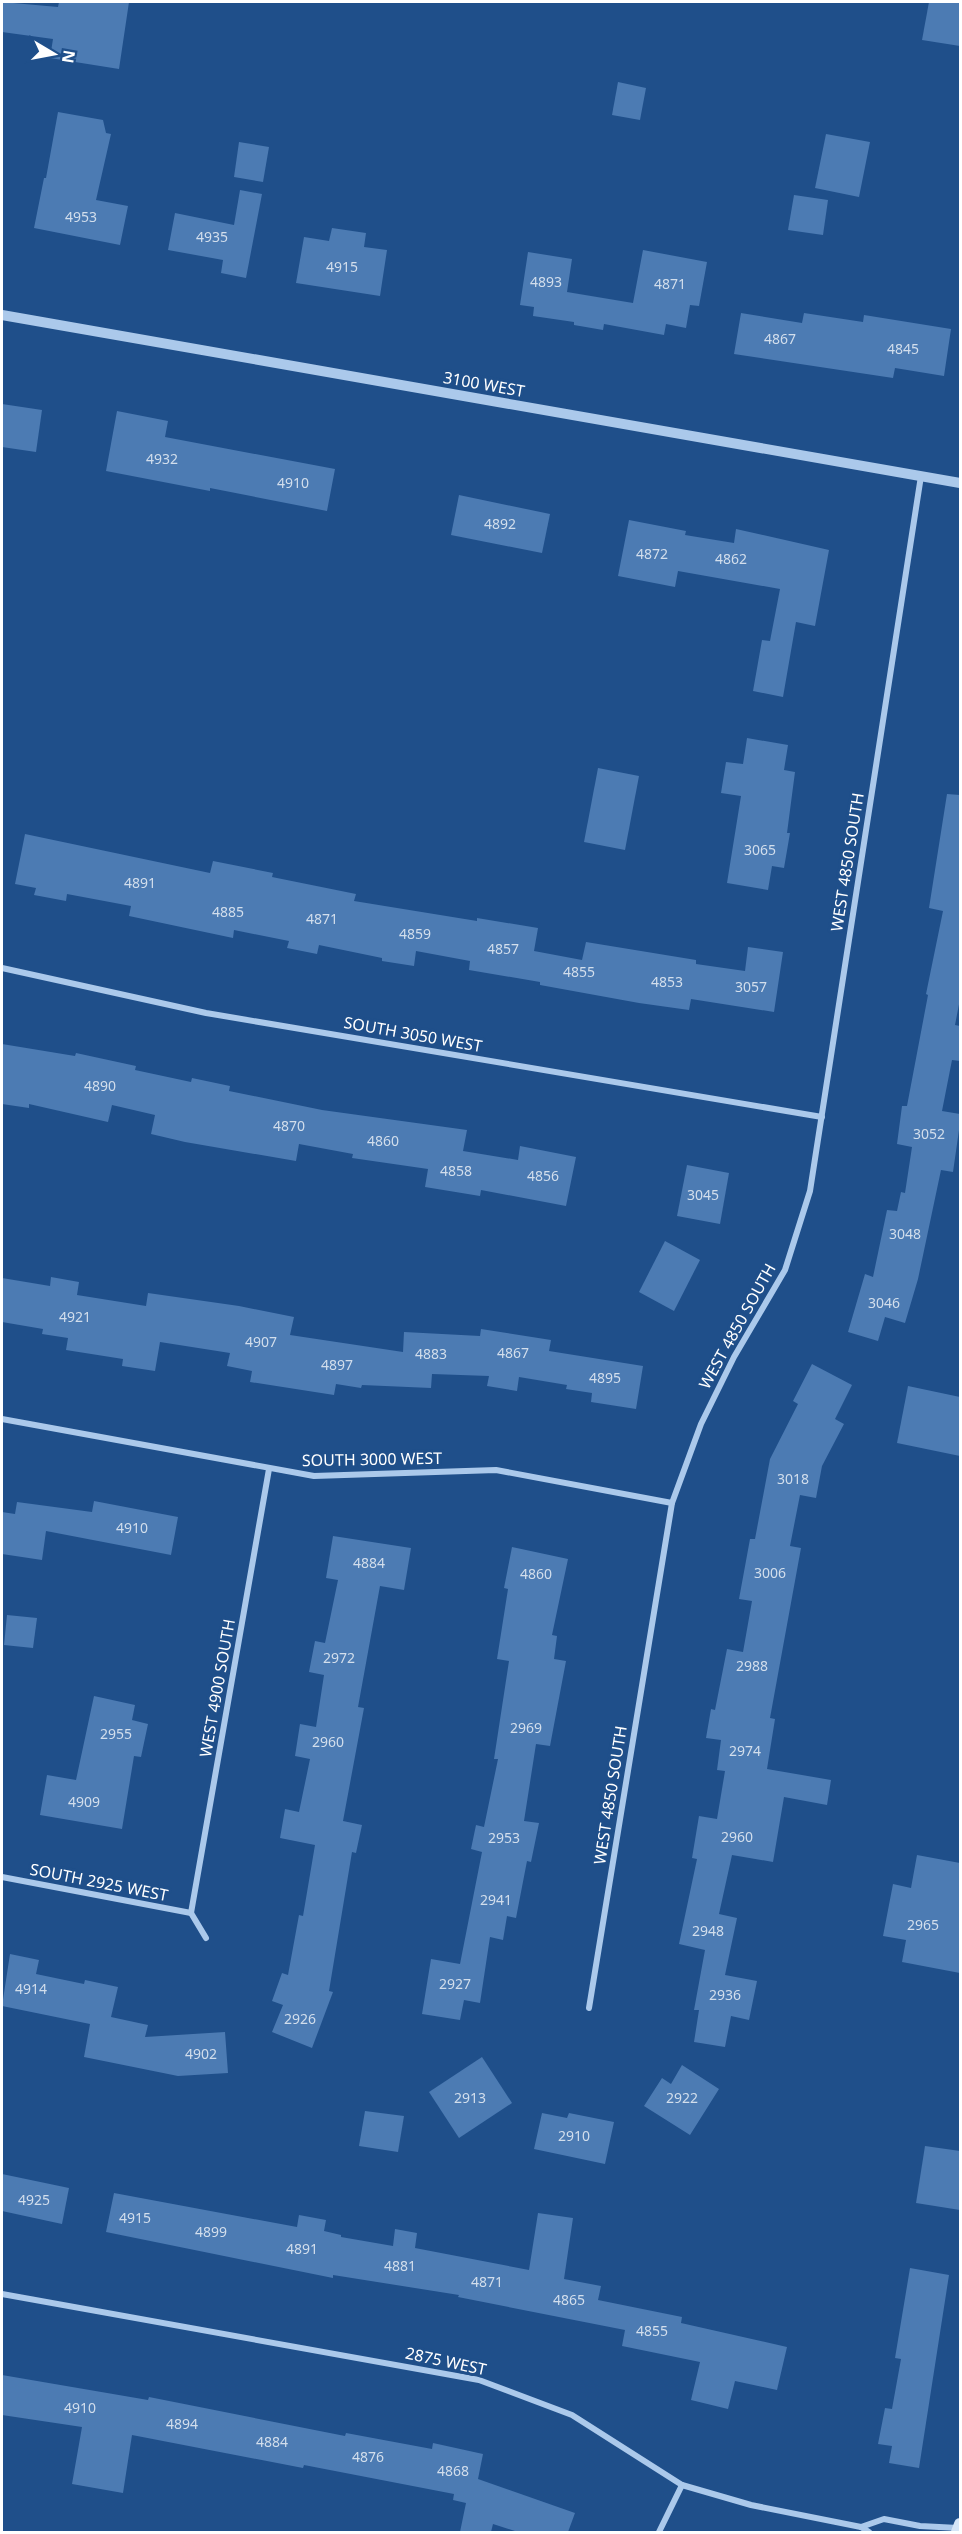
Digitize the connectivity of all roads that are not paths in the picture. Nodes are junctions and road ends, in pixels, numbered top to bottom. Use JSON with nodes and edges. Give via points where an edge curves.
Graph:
{"nodes":[{"id":1,"x":2,"y":315,"type":"edge"},
{"id":2,"x":921,"y":476,"type":"junction"},
{"id":3,"x":960,"y":483,"type":"edge"},
{"id":4,"x":2,"y":968,"type":"edge"},
{"id":5,"x":822,"y":1117,"type":"junction"},
{"id":6,"x":2,"y":1419,"type":"edge"},
{"id":7,"x":269,"y":1469,"type":"junction"},
{"id":8,"x":672,"y":1503,"type":"junction"},
{"id":9,"x":2,"y":1877,"type":"edge"},
{"id":10,"x":191,"y":1913,"type":"junction"},
{"id":11,"x":206,"y":1938,"type":"dead end"},
{"id":12,"x":589,"y":2008,"type":"dead end"},
{"id":13,"x":2,"y":2294,"type":"edge"},
{"id":14,"x":682,"y":2485,"type":"junction"},
{"id":15,"x":861,"y":2527,"type":"junction"},
{"id":16,"x":958,"y":2528,"type":"edge"},
{"id":17,"x":659,"y":2532,"type":"edge"},
{"id":18,"x":868,"y":2532,"type":"edge"}],
"edges":[{"from":1,"to":2,"type":"street","name":"3100 WEST"},
{"from":2,"to":3,"type":"street","name":"3100 WEST"},
{"from":2,"to":5,"type":"street","name":"WEST 4850 SOUTH"},
{"from":4,"to":5,"type":"street","name":"SOUTH 3050 WEST","via":[[206,1013]]},
{"from":5,"to":8,"type":"street","name":"WEST 4850 SOUTH","via":[[810,1191],[785,1270],[734,1357],[701,1424]]},
{"from":6,"to":7,"type":"street","name":"SOUTH 3000 WEST"},
{"from":7,"to":8,"type":"street","name":"SOUTH 3000 WEST","via":[[314,1476],[496,1470]]},
{"from":7,"to":10,"type":"street","name":"WEST 4900 SOUTH"},
{"from":8,"to":12,"type":"street","name":"WEST 4850 SOUTH"},
{"from":9,"to":10,"type":"street","name":"SOUTH 2925 WEST"},
{"from":10,"to":11,"type":"street"},
{"from":13,"to":14,"type":"street","name":"2875 WEST","via":[[479,2379],[572,2415]]},
{"from":14,"to":15,"type":"street","name":"2875 WEST","via":[[751,2505]]},
{"from":14,"to":17,"type":"street"},
{"from":15,"to":16,"type":"street","name":"2875 WEST","via":[[884,2519]]},
{"from":15,"to":18,"type":"street","name":"2875 WEST"}]}
